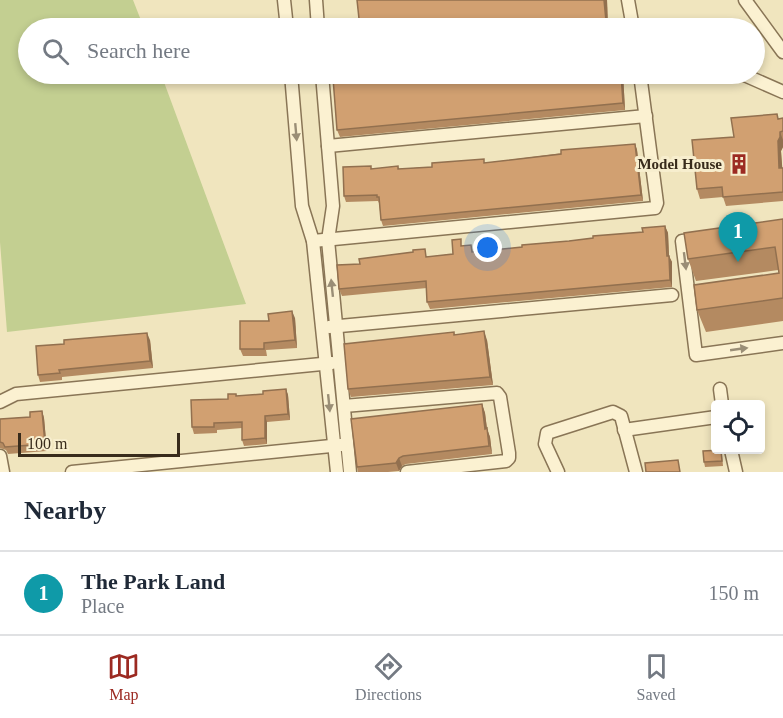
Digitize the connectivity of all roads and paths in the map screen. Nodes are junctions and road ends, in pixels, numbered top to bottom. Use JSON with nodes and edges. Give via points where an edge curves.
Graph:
{"nodes":[{"id":1,"x":284,"y":0,"type":"edge"},
{"id":2,"x":316,"y":0,"type":"edge"},
{"id":3,"x":628,"y":0,"type":"edge"},
{"id":4,"x":745,"y":0,"type":"edge"},
{"id":5,"x":286,"y":18,"type":"edge"},
{"id":6,"x":317,"y":18,"type":"edge"},
{"id":7,"x":631,"y":18,"type":"edge"},
{"id":8,"x":758,"y":18,"type":"edge"},
{"id":9,"x":765,"y":27,"type":"edge"},
{"id":10,"x":783,"y":52,"type":"edge"},
{"id":11,"x":292,"y":84,"type":"edge"},
{"id":12,"x":323,"y":84,"type":"edge"},
{"id":13,"x":641,"y":84,"type":"edge"},
{"id":14,"x":765,"y":84,"type":"edge"},
{"id":15,"x":783,"y":92,"type":"edge"},
{"id":16,"x":646,"y":116,"type":"junction"},
{"id":17,"x":328,"y":146,"type":"junction"},
{"id":18,"x":716,"y":238,"type":"edge"},
{"id":19,"x":328,"y":240,"type":"junction"},
{"id":20,"x":313,"y":241,"type":"junction"},
{"id":21,"x":672,"y":295,"type":"dead end"},
{"id":22,"x":336,"y":327,"type":"junction"},
{"id":23,"x":322,"y":328,"type":"junction"},
{"id":24,"x":783,"y":343,"type":"edge"},
{"id":25,"x":340,"y":362,"type":"junction"},
{"id":26,"x":325,"y":363,"type":"junction"},
{"id":27,"x":720,"y":389,"type":"dead end"},
{"id":28,"x":721,"y":400,"type":"edge"},
{"id":29,"x":0,"y":402,"type":"edge"},
{"id":30,"x":344,"y":406,"type":"junction"},
{"id":31,"x":711,"y":418,"type":"edge"},
{"id":32,"x":624,"y":430,"type":"junction"},
{"id":33,"x":348,"y":445,"type":"junction"},
{"id":34,"x":334,"y":446,"type":"junction"},
{"id":35,"x":732,"y":454,"type":"edge"},
{"id":36,"x":0,"y":456,"type":"edge"},
{"id":37,"x":3,"y":472,"type":"edge"},
{"id":38,"x":72,"y":472,"type":"edge"},
{"id":39,"x":336,"y":472,"type":"edge"},
{"id":40,"x":351,"y":472,"type":"edge"},
{"id":41,"x":407,"y":472,"type":"edge"},
{"id":42,"x":558,"y":472,"type":"edge"},
{"id":43,"x":636,"y":472,"type":"edge"},
{"id":44,"x":736,"y":472,"type":"edge"}],
"edges":[{"from":1,"to":5,"type":"street"},
{"from":2,"to":6,"type":"street"},
{"from":3,"to":7,"type":"street"},
{"from":4,"to":8,"type":"street"},
{"from":9,"to":10,"type":"street"},
{"from":11,"to":20,"type":"street","one_way":true,"via":[[302,206]]},
{"from":12,"to":17,"type":"street"},
{"from":13,"to":16,"type":"street"},
{"from":14,"to":15,"type":"street"},
{"from":16,"to":17,"type":"street"},
{"from":16,"to":19,"type":"street","via":[[655,208]]},
{"from":17,"to":19,"type":"street","via":[[333,206]]},
{"from":18,"to":24,"type":"street","one_way":true,"via":[[682,241],[696,355]]},
{"from":19,"to":20,"type":"street"},
{"from":22,"to":19,"type":"street","one_way":true},
{"from":20,"to":23,"type":"street"},
{"from":21,"to":22,"type":"street"},
{"from":22,"to":23,"type":"street"},
{"from":22,"to":25,"type":"street"},
{"from":23,"to":26,"type":"street"},
{"from":25,"to":26,"type":"street"},
{"from":25,"to":30,"type":"street"},
{"from":26,"to":29,"type":"street","via":[[16,394]]},
{"from":26,"to":34,"type":"street","one_way":true},
{"from":27,"to":28,"type":"street"},
{"from":30,"to":33,"type":"street"},
{"from":30,"to":41,"type":"street","via":[[497,393],[509,453],[506,461]]},
{"from":31,"to":32,"type":"street"},
{"from":32,"to":42,"type":"street","via":[[621,416],[613,412],[547,433],[545,444]]},
{"from":32,"to":43,"type":"street"},
{"from":33,"to":34,"type":"street"},
{"from":33,"to":40,"type":"street"},
{"from":34,"to":38,"type":"street"},
{"from":34,"to":39,"type":"street"},
{"from":35,"to":44,"type":"street"},
{"from":36,"to":37,"type":"street"}]}
